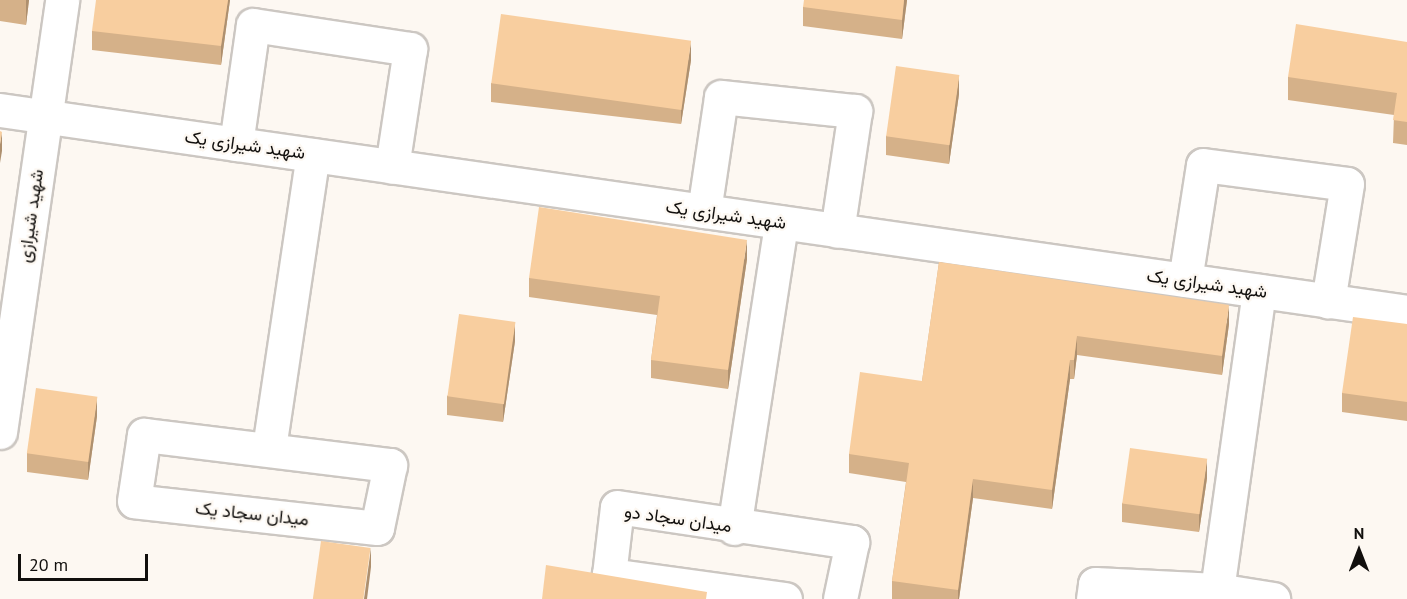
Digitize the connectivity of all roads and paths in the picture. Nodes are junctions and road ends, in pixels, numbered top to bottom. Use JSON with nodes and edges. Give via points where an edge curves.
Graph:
{"nodes":[{"id":1,"x":62,"y":0,"type":"edge"},
{"id":2,"x":0,"y":110,"type":"edge"},
{"id":3,"x":45,"y":116,"type":"junction"},
{"id":4,"x":236,"y":144,"type":"junction"},
{"id":5,"x":313,"y":155,"type":"junction"},
{"id":6,"x":392,"y":167,"type":"junction"},
{"id":7,"x":704,"y":211,"type":"junction"},
{"id":8,"x":781,"y":223,"type":"junction"},
{"id":9,"x":837,"y":231,"type":"junction"},
{"id":10,"x":1185,"y":280,"type":"junction"},
{"id":11,"x":1259,"y":291,"type":"junction"},
{"id":12,"x":1328,"y":301,"type":"junction"},
{"id":13,"x":1407,"y":312,"type":"edge"},
{"id":14,"x":0,"y":432,"type":"edge"},
{"id":15,"x":269,"y":448,"type":"junction"},
{"id":16,"x":734,"y":528,"type":"junction"},
{"id":17,"x":1217,"y":590,"type":"junction"},
{"id":18,"x":785,"y":599,"type":"edge"},
{"id":19,"x":840,"y":599,"type":"edge"},
{"id":20,"x":1093,"y":599,"type":"edge"},
{"id":21,"x":1273,"y":599,"type":"edge"}],
"edges":[{"from":1,"to":3,"type":"street","name":"شهید شیرازی"},
{"from":2,"to":3,"type":"street","name":"شهید شیرازی یک"},
{"from":3,"to":4,"type":"street","name":"شهید شیرازی یک"},
{"from":3,"to":14,"type":"street","name":"شهید شیرازی"},
{"from":4,"to":5,"type":"street","name":"شهید شیرازی یک"},
{"from":4,"to":6,"type":"street","via":[[254,25],[410,49]]},
{"from":5,"to":6,"type":"street","name":"شهید شیرازی یک"},
{"from":5,"to":15,"type":"street"},
{"from":6,"to":7,"type":"street","name":"شهید شیرازی یک"},
{"from":7,"to":8,"type":"street","name":"شهید شیرازی یک"},
{"from":7,"to":9,"type":"street","via":[[722,97],[855,111]]},
{"from":8,"to":9,"type":"street","name":"شهید شیرازی یک"},
{"from":8,"to":16,"type":"street"},
{"from":9,"to":10,"type":"street","name":"شهید شیرازی یک"},
{"from":10,"to":11,"type":"street","name":"شهید شیرازی یک"},
{"from":10,"to":12,"type":"street","via":[[1203,165],[1347,184]]},
{"from":11,"to":12,"type":"street","name":"شهید شیرازی یک"},
{"from":11,"to":17,"type":"street"},
{"from":12,"to":13,"type":"street","name":"شهید شیرازی یک"},
{"from":15,"to":15,"type":"street","name":"میدان سجاد یک","via":[[390,465],[377,528],[134,501],[144,435]]},
{"from":16,"to":18,"type":"street","name":"میدان سجاد دو","via":[[617,507],[609,575]]},
{"from":16,"to":19,"type":"street","name":"میدان سجاد دو","via":[[852,542]]},
{"from":17,"to":20,"type":"street","via":[[1095,584]]},
{"from":17,"to":21,"type":"street"}]}
